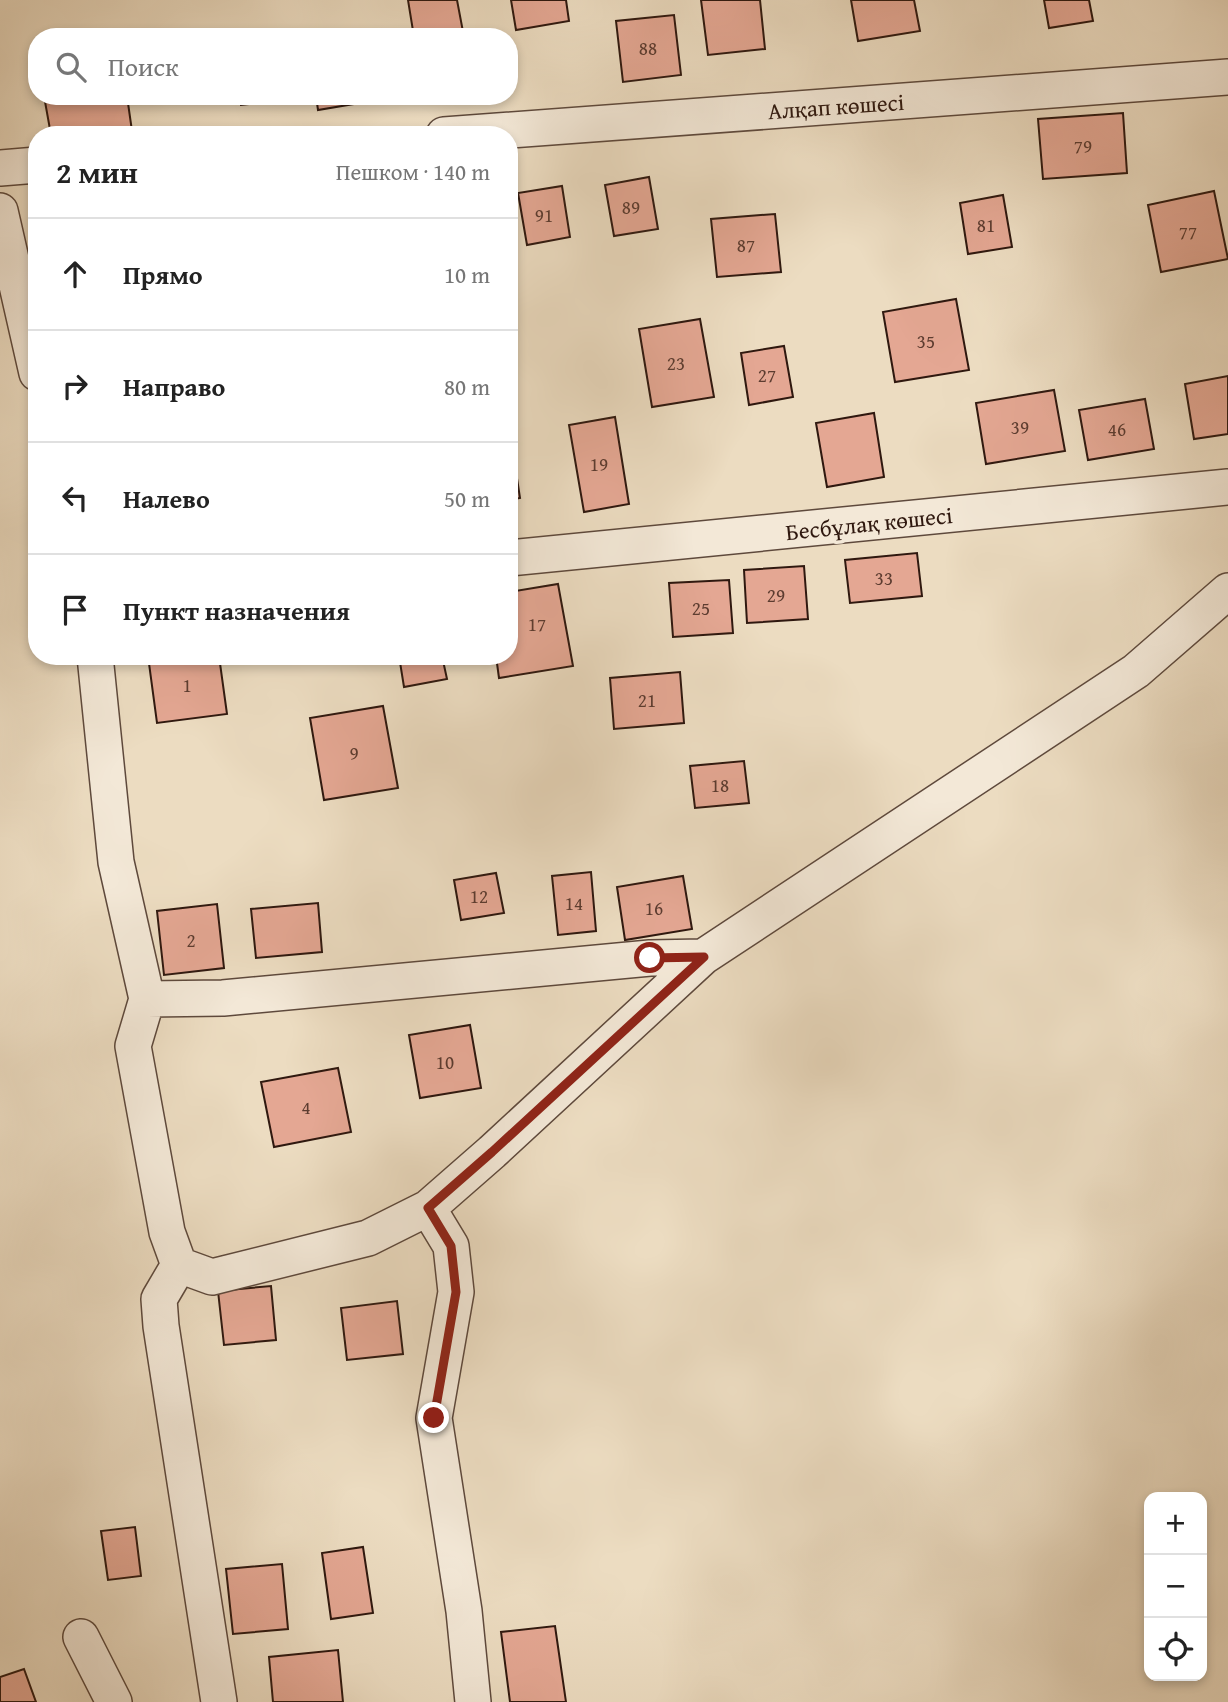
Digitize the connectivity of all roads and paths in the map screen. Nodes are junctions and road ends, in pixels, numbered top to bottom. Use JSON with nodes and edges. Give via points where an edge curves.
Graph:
{"nodes":[{"id":1,"x":1228,"y":77,"type":"edge"},
{"id":2,"x":518,"y":130,"type":"edge"},
{"id":3,"x":28,"y":166,"type":"edge"},
{"id":4,"x":0,"y":168,"type":"edge"},
{"id":5,"x":0,"y":211,"type":"edge"},
{"id":6,"x":28,"y":334,"type":"edge"},
{"id":7,"x":1228,"y":487,"type":"edge"},
{"id":8,"x":518,"y":557,"type":"edge"},
{"id":9,"x":1228,"y":591,"type":"edge"},
{"id":10,"x":95,"y":665,"type":"edge"},
{"id":11,"x":704,"y":957,"type":"junction"},
{"id":12,"x":147,"y":999,"type":"junction"},
{"id":13,"x":428,"y":1208,"type":"junction"},
{"id":14,"x":179,"y":1265,"type":"junction"},
{"id":15,"x":80,"y":1637,"type":"dead end"},
{"id":16,"x":114,"y":1702,"type":"edge"},
{"id":17,"x":219,"y":1702,"type":"edge"},
{"id":18,"x":473,"y":1702,"type":"edge"}],
"edges":[{"from":1,"to":2,"type":"street","name":"Алқап көшесі"},
{"from":3,"to":4,"type":"street"},
{"from":5,"to":6,"type":"street"},
{"from":7,"to":8,"type":"street","name":"Бесбұлақ көшесі"},
{"from":9,"to":11,"type":"street","via":[[1136,671]]},
{"from":10,"to":12,"type":"street","via":[[116,862]]},
{"from":11,"to":12,"type":"street","via":[[650,958],[223,998]]},
{"from":11,"to":13,"type":"street"},
{"from":12,"to":14,"type":"street","via":[[133,1046],[167,1232]]},
{"from":13,"to":14,"type":"street","via":[[368,1238],[212,1277]]},
{"from":13,"to":18,"type":"street","via":[[451,1246],[456,1292],[434,1418]]},
{"from":14,"to":17,"type":"street","via":[[159,1299],[161,1326]]},
{"from":15,"to":16,"type":"street"}]}
